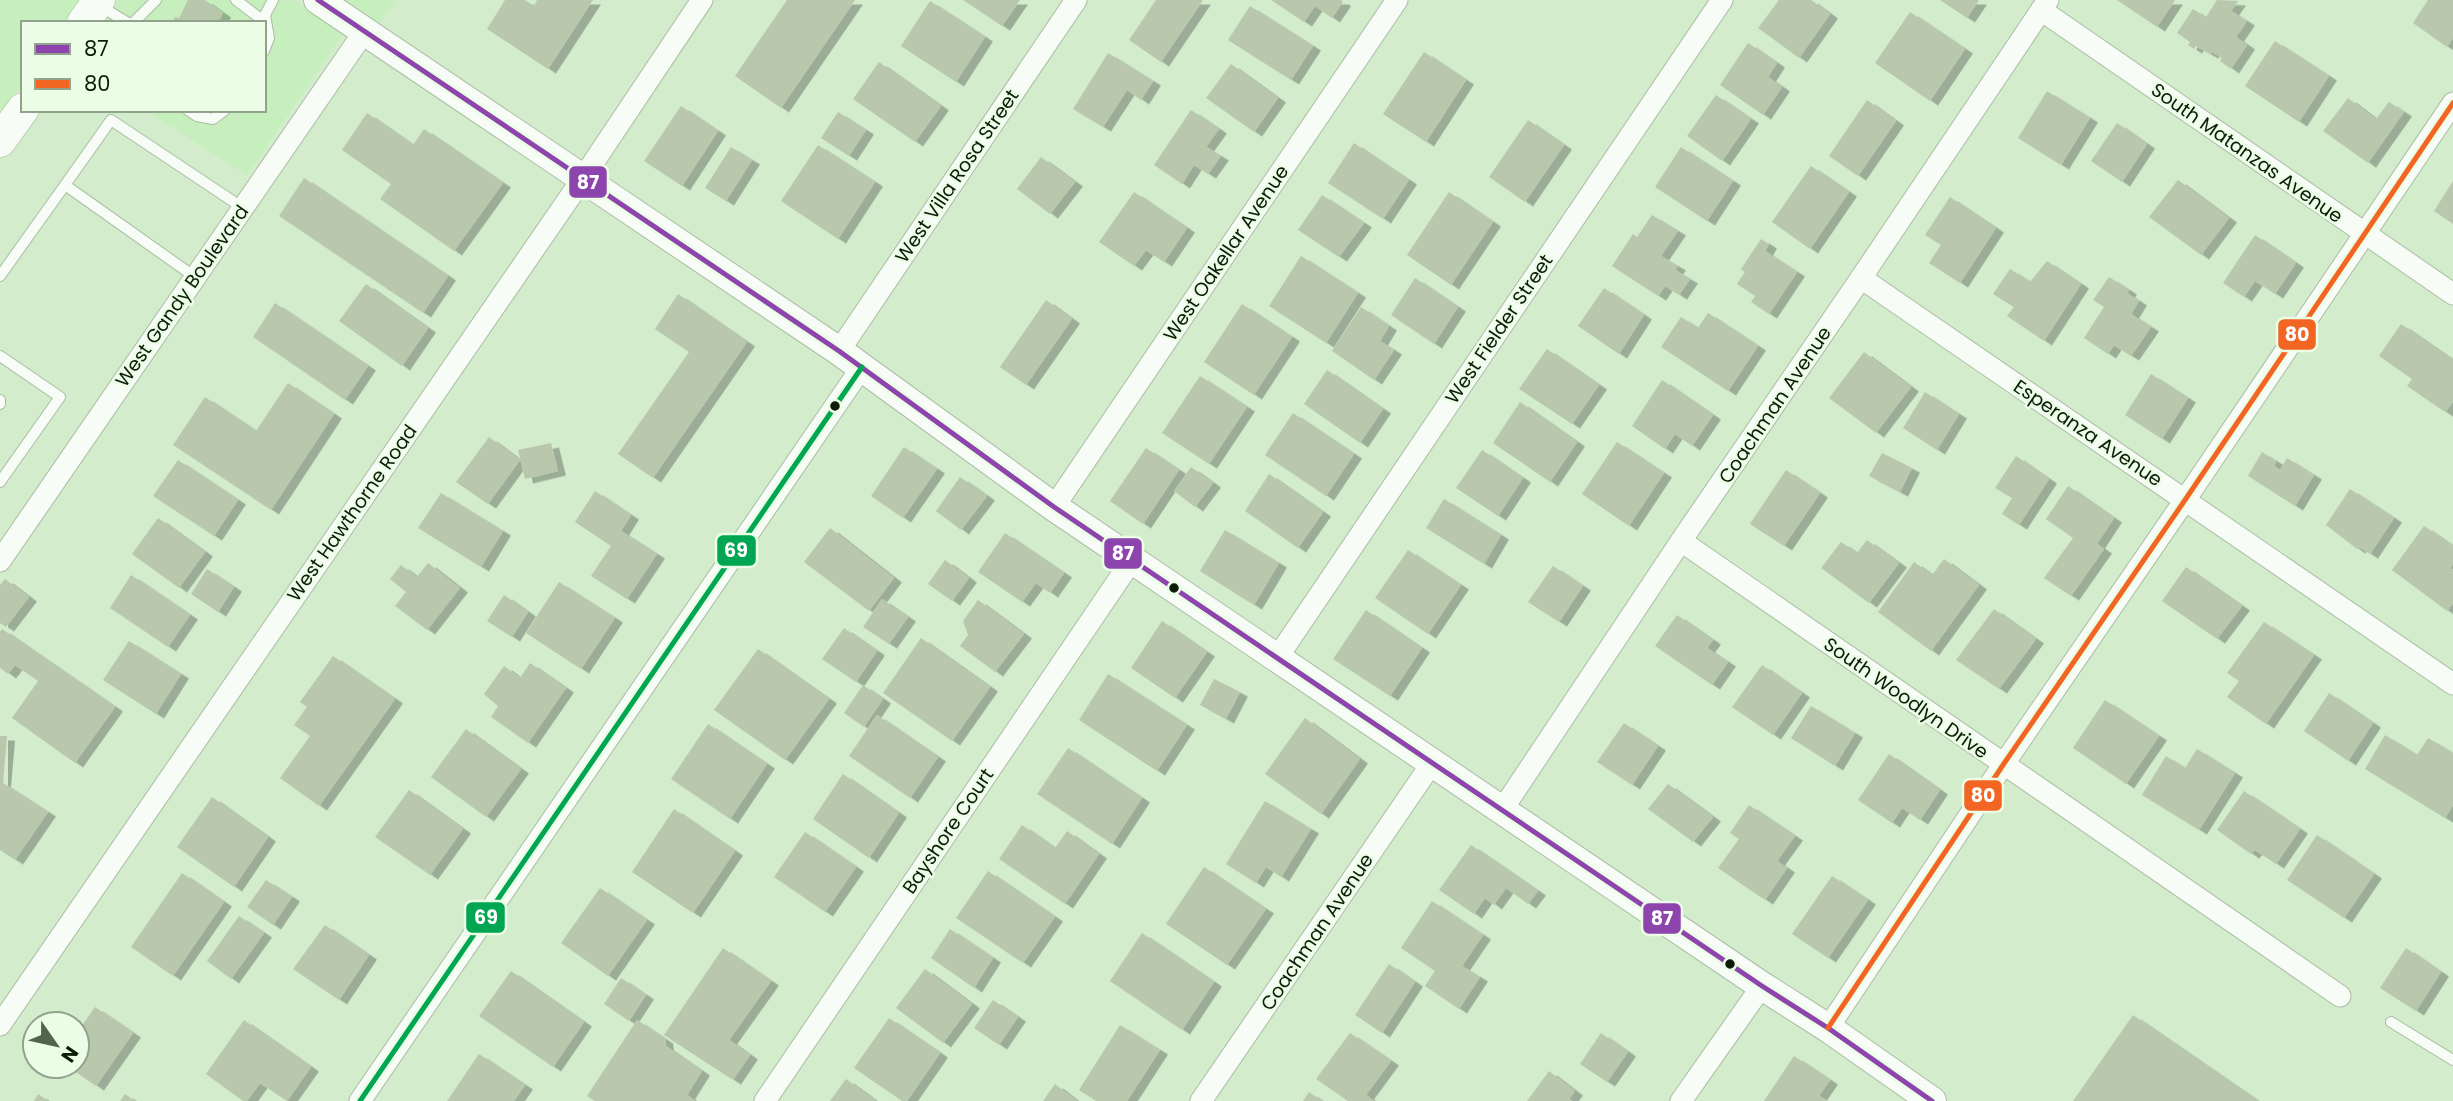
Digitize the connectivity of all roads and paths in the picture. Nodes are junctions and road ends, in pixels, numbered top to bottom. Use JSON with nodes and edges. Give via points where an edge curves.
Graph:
{"nodes":[{"id":1,"x":156,"y":0,"type":"edge"},
{"id":2,"x":236,"y":0,"type":"edge"},
{"id":3,"x":274,"y":0,"type":"edge"},
{"id":4,"x":318,"y":0,"type":"edge"},
{"id":5,"x":702,"y":0,"type":"edge"},
{"id":6,"x":1076,"y":0,"type":"edge"},
{"id":7,"x":1397,"y":0,"type":"edge"},
{"id":8,"x":1722,"y":0,"type":"edge"},
{"id":9,"x":2045,"y":5,"type":"edge"},
{"id":10,"x":90,"y":14,"type":"edge"},
{"id":11,"x":120,"y":21,"type":"edge"},
{"id":12,"x":135,"y":21,"type":"edge"},
{"id":13,"x":263,"y":21,"type":"edge"},
{"id":14,"x":264,"y":21,"type":"edge"},
{"id":15,"x":266,"y":25,"type":"edge"},
{"id":16,"x":364,"y":32,"type":"junction"},
{"id":17,"x":266,"y":47,"type":"edge"},
{"id":18,"x":2453,"y":103,"type":"edge"},
{"id":19,"x":21,"y":112,"type":"edge"},
{"id":20,"x":192,"y":112,"type":"edge"},
{"id":21,"x":224,"y":112,"type":"edge"},
{"id":22,"x":0,"y":141,"type":"edge"},
{"id":23,"x":583,"y":178,"type":"junction"},
{"id":24,"x":65,"y":185,"type":"junction"},
{"id":25,"x":243,"y":208,"type":"junction"},
{"id":26,"x":2363,"y":234,"type":"junction"},
{"id":27,"x":0,"y":276,"type":"edge"},
{"id":28,"x":195,"y":276,"type":"junction"},
{"id":29,"x":1861,"y":278,"type":"junction"},
{"id":30,"x":2453,"y":294,"type":"edge"},
{"id":31,"x":839,"y":351,"type":"junction"},
{"id":32,"x":0,"y":356,"type":"edge"},
{"id":33,"x":862,"y":367,"type":"junction"},
{"id":34,"x":0,"y":482,"type":"edge"},
{"id":35,"x":2185,"y":500,"type":"junction"},
{"id":36,"x":1054,"y":507,"type":"junction"},
{"id":37,"x":1681,"y":541,"type":"junction"},
{"id":38,"x":1132,"y":560,"type":"junction"},
{"id":39,"x":0,"y":561,"type":"edge"},
{"id":40,"x":1277,"y":658,"type":"junction"},
{"id":41,"x":2453,"y":684,"type":"edge"},
{"id":42,"x":1432,"y":763,"type":"junction"},
{"id":43,"x":2003,"y":765,"type":"junction"},
{"id":44,"x":1502,"y":810,"type":"junction"},
{"id":45,"x":1762,"y":986,"type":"junction"},
{"id":46,"x":2340,"y":996,"type":"dead end"},
{"id":47,"x":2391,"y":1022,"type":"dead end"},
{"id":48,"x":0,"y":1025,"type":"edge"},
{"id":49,"x":1828,"y":1028,"type":"junction"},
{"id":50,"x":2453,"y":1060,"type":"edge"},
{"id":51,"x":360,"y":1101,"type":"edge"},
{"id":52,"x":765,"y":1101,"type":"edge"},
{"id":53,"x":1202,"y":1101,"type":"edge"},
{"id":54,"x":1681,"y":1101,"type":"edge"},
{"id":55,"x":1932,"y":1101,"type":"edge"}],
"edges":[{"from":1,"to":12,"type":"lane"},
{"from":2,"to":13,"type":"lane"},
{"from":3,"to":14,"type":"lane"},
{"from":4,"to":16,"type":"street"},
{"from":5,"to":23,"type":"street","name":"West Hawthorne Road"},
{"from":6,"to":31,"type":"street","name":"West Villa Rosa Street"},
{"from":7,"to":36,"type":"street","name":"West Oakellar Avenue"},
{"from":8,"to":40,"type":"street","name":"West Fielder Street"},
{"from":9,"to":26,"type":"street","name":"South Matanzas Avenue"},
{"from":9,"to":29,"type":"street","name":"Coachman Avenue"},
{"from":10,"to":11,"type":"lane"},
{"from":15,"to":17,"type":"lane","via":[[270,38]]},
{"from":16,"to":23,"type":"street"},
{"from":16,"to":25,"type":"street","name":"West Gandy Boulevard"},
{"from":18,"to":26,"type":"street"},
{"from":19,"to":22,"type":"main road"},
{"from":20,"to":21,"type":"lane","via":[[206,119]]},
{"from":23,"to":31,"type":"street"},
{"from":23,"to":48,"type":"street","name":"West Hawthorne Road"},
{"from":24,"to":25,"type":"lane","via":[[111,120]]},
{"from":24,"to":27,"type":"lane"},
{"from":24,"to":28,"type":"lane"},
{"from":25,"to":28,"type":"street","name":"West Gandy Boulevard"},
{"from":26,"to":30,"type":"street","name":"South Matanzas Avenue"},
{"from":26,"to":35,"type":"street"},
{"from":28,"to":39,"type":"street","name":"West Gandy Boulevard"},
{"from":29,"to":35,"type":"street","name":"Esperanza Avenue"},
{"from":29,"to":37,"type":"street","name":"Coachman Avenue"},
{"from":31,"to":33,"type":"street"},
{"from":32,"to":34,"type":"lane","via":[[60,397]]},
{"from":33,"to":36,"type":"street"},
{"from":33,"to":51,"type":"street"},
{"from":35,"to":41,"type":"street","name":"Esperanza Avenue"},
{"from":35,"to":43,"type":"street"},
{"from":36,"to":38,"type":"street"},
{"from":37,"to":43,"type":"street","name":"South Woodlyn Drive"},
{"from":37,"to":44,"type":"street","name":"Coachman Avenue"},
{"from":38,"to":40,"type":"street"},
{"from":38,"to":52,"type":"street","name":"Bayshore Court"},
{"from":40,"to":42,"type":"street"},
{"from":42,"to":44,"type":"street"},
{"from":42,"to":53,"type":"street","name":"Coachman Avenue"},
{"from":43,"to":46,"type":"street","name":"South Woodlyn Drive"},
{"from":43,"to":49,"type":"street"},
{"from":44,"to":45,"type":"street"},
{"from":45,"to":49,"type":"street"},
{"from":45,"to":54,"type":"street"},
{"from":47,"to":50,"type":"lane"},
{"from":49,"to":55,"type":"street"}]}
